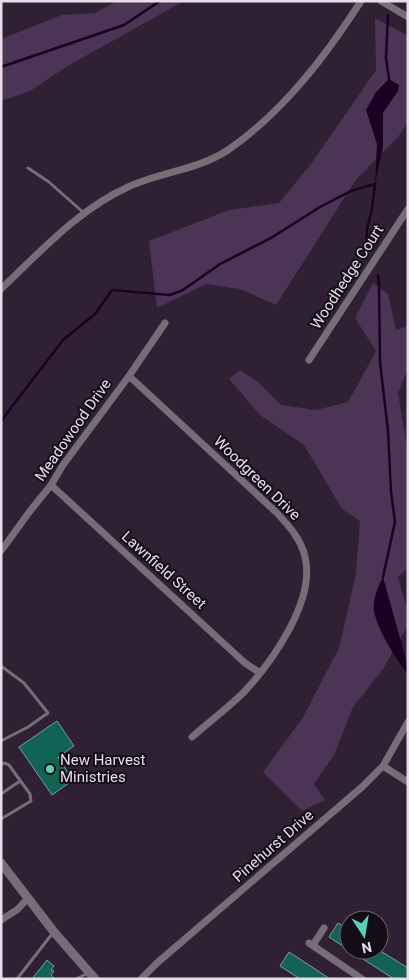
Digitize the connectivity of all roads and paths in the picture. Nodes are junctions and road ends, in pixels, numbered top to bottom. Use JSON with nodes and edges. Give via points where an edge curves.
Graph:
{"nodes":[{"id":1,"x":361,"y":1,"type":"edge"},
{"id":2,"x":381,"y":1,"type":"edge"},
{"id":3,"x":408,"y":17,"type":"edge"},
{"id":4,"x":28,"y":168,"type":"dead end"},
{"id":5,"x":408,"y":209,"type":"edge"},
{"id":6,"x":85,"y":214,"type":"junction"},
{"id":7,"x":1,"y":288,"type":"edge"},
{"id":8,"x":165,"y":323,"type":"dead end"},
{"id":9,"x":310,"y":360,"type":"dead end"},
{"id":10,"x":129,"y":376,"type":"junction"},
{"id":11,"x":52,"y":485,"type":"junction"},
{"id":12,"x":1,"y":551,"type":"edge"},
{"id":13,"x":1,"y":666,"type":"edge"},
{"id":14,"x":260,"y":674,"type":"junction"},
{"id":15,"x":408,"y":722,"type":"edge"},
{"id":16,"x":192,"y":737,"type":"dead end"},
{"id":17,"x":1,"y":741,"type":"edge"},
{"id":18,"x":1,"y":765,"type":"edge"},
{"id":19,"x":383,"y":766,"type":"junction"},
{"id":20,"x":20,"y":781,"type":"junction"},
{"id":21,"x":408,"y":782,"type":"edge"},
{"id":22,"x":1,"y":794,"type":"edge"},
{"id":23,"x":1,"y":819,"type":"edge"},
{"id":24,"x":1,"y":863,"type":"edge"},
{"id":25,"x":28,"y":898,"type":"junction"},
{"id":26,"x":1,"y":920,"type":"edge"},
{"id":27,"x":324,"y":928,"type":"dead end"},
{"id":28,"x":54,"y":932,"type":"junction"},
{"id":29,"x":92,"y":976,"type":"edge"},
{"id":30,"x":17,"y":979,"type":"edge"},
{"id":31,"x":76,"y":979,"type":"edge"},
{"id":32,"x":141,"y":979,"type":"edge"},
{"id":33,"x":362,"y":979,"type":"edge"}],
"edges":[{"from":1,"to":6,"type":"street","via":[[320,61],[249,135],[212,160],[129,186]]},
{"from":2,"to":3,"type":"street"},
{"from":4,"to":6,"type":"lane"},
{"from":5,"to":9,"type":"street","name":"Woodhedge Court"},
{"from":6,"to":7,"type":"street"},
{"from":8,"to":10,"type":"street","name":"Meadowood Drive"},
{"from":10,"to":11,"type":"street","name":"Meadowood Drive","via":[[63,465]]},
{"from":10,"to":14,"type":"street","name":"Woodgreen Drive","via":[[277,513],[301,545],[308,570],[303,598],[276,652]]},
{"from":11,"to":12,"type":"street","name":"Meadowood Drive"},
{"from":11,"to":14,"type":"street","name":"Lawnfield Street"},
{"from":13,"to":17,"type":"lane","via":[[24,683],[48,713]]},
{"from":14,"to":16,"type":"street","name":"Woodgreen Drive"},
{"from":15,"to":19,"type":"street","name":"Pinehurst Drive"},
{"from":18,"to":20,"type":"lane","via":[[9,765]]},
{"from":19,"to":21,"type":"street"},
{"from":19,"to":32,"type":"street","name":"Pinehurst Drive"},
{"from":20,"to":22,"type":"lane"},
{"from":20,"to":23,"type":"lane","via":[[31,800]]},
{"from":24,"to":25,"type":"street"},
{"from":25,"to":26,"type":"street","via":[[18,910]]},
{"from":25,"to":28,"type":"street"},
{"from":27,"to":33,"type":"street","via":[[311,944]]},
{"from":28,"to":29,"type":"street"},
{"from":28,"to":30,"type":"lane"},
{"from":29,"to":31,"type":"lane"}]}
